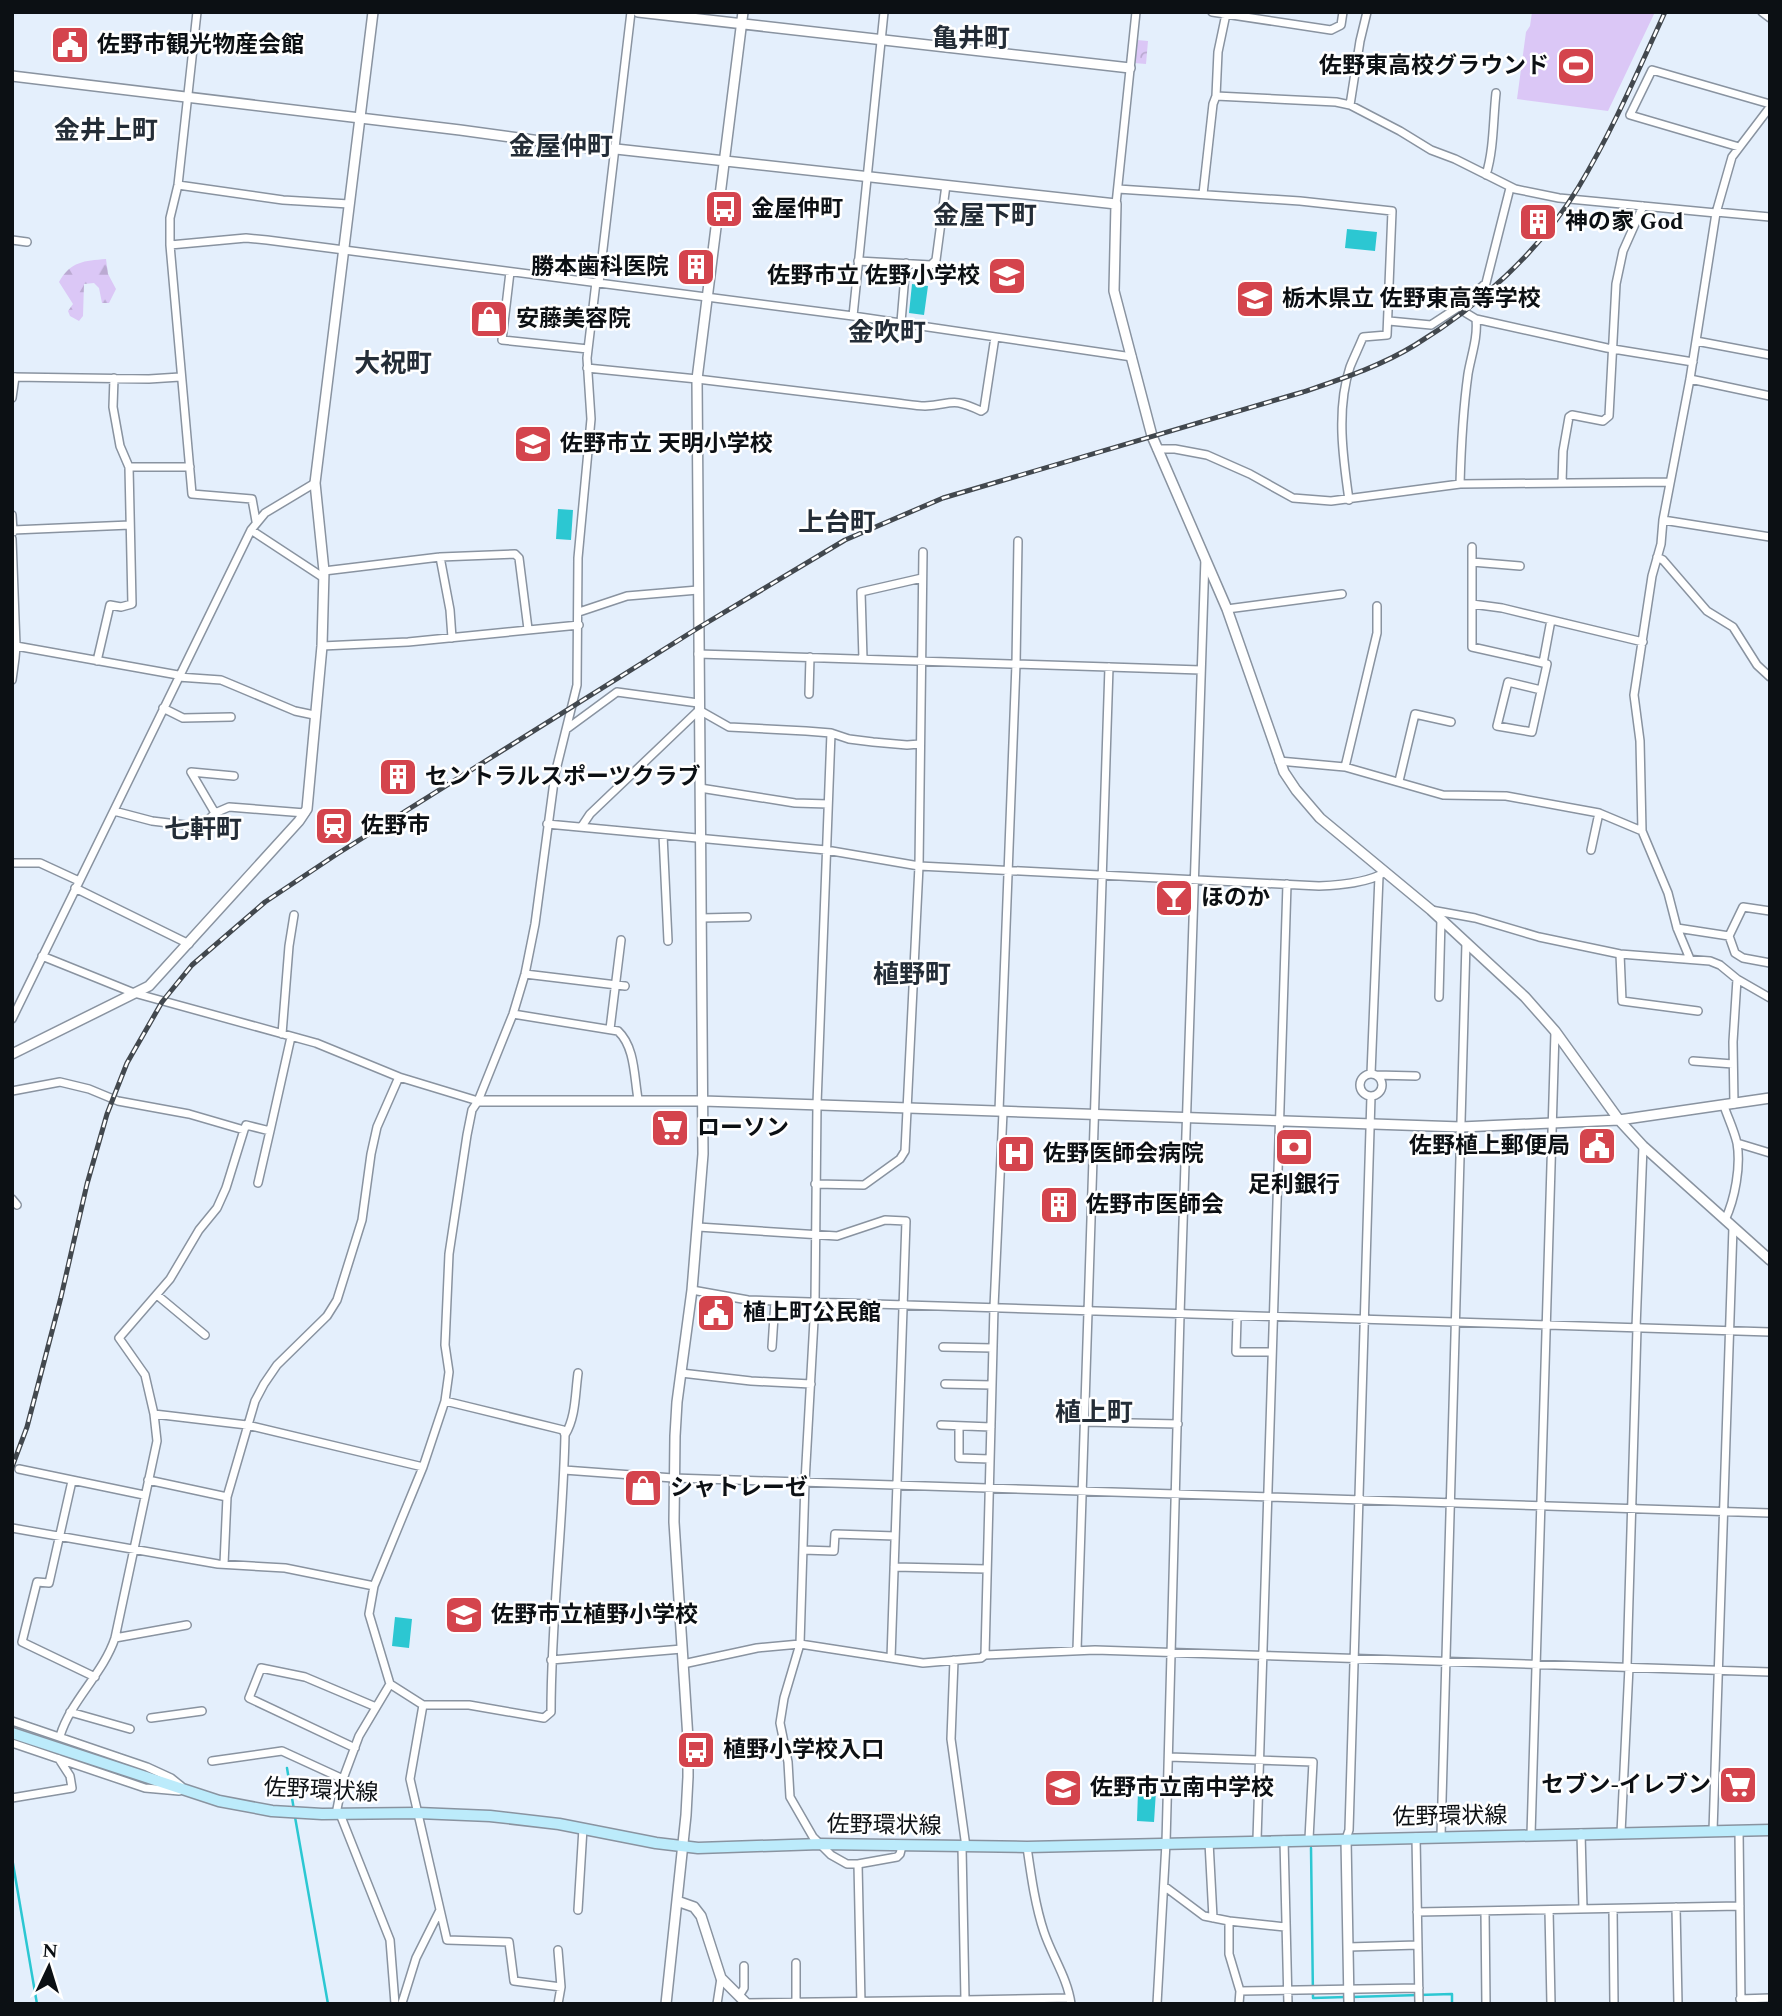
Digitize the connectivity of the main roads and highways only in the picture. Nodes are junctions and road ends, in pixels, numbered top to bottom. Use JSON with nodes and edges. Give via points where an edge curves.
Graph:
{"nodes":[{"id":1,"x":12,"y":1733,"type":"edge"},
{"id":2,"x":1770,"y":1830,"type":"edge"}],
"edges":[{"from":1,"to":2,"type":"main road","name":"佐野環状線","via":[[219,1801],[272,1811],[489,1816],[683,1847],[1027,1847]]}]}
